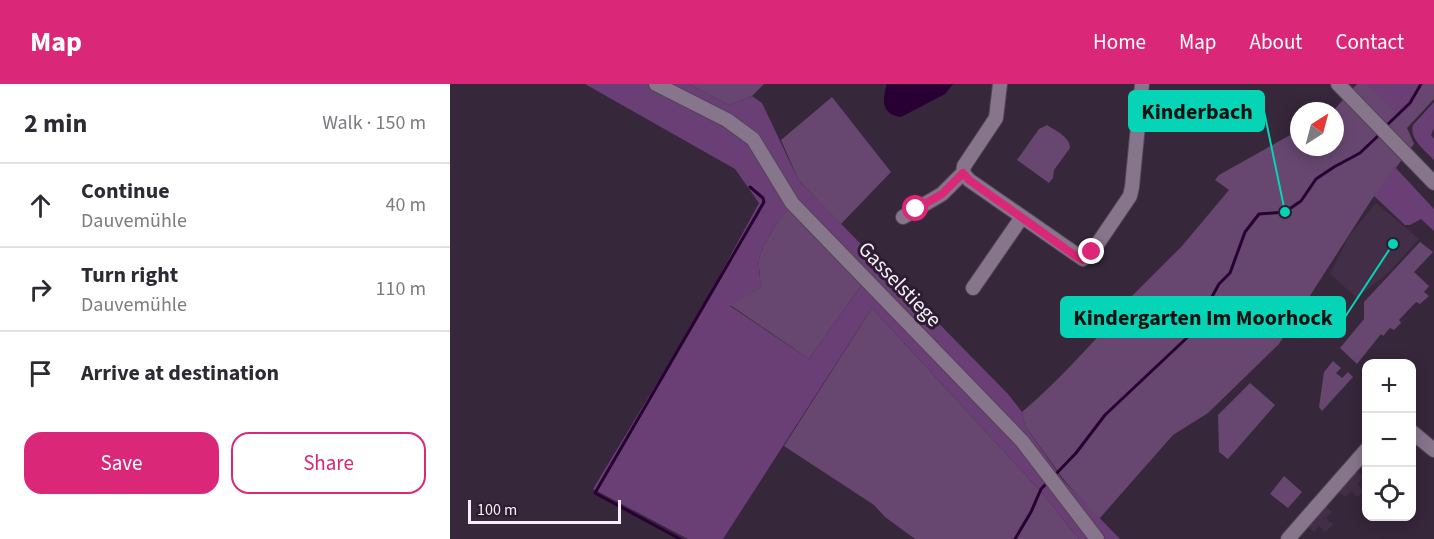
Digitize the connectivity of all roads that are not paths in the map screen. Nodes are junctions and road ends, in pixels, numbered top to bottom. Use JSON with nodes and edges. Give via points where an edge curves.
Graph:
{"nodes":[{"id":1,"x":656,"y":84,"type":"edge"},
{"id":2,"x":1000,"y":84,"type":"edge"},
{"id":3,"x":1142,"y":84,"type":"edge"},
{"id":4,"x":1338,"y":84,"type":"edge"},
{"id":5,"x":963,"y":173,"type":"junction"},
{"id":6,"x":1434,"y":183,"type":"edge"},
{"id":7,"x":903,"y":217,"type":"dead end"},
{"id":8,"x":1022,"y":217,"type":"junction"},
{"id":9,"x":973,"y":288,"type":"dead end"},
{"id":10,"x":1416,"y":435,"type":"edge"},
{"id":11,"x":1434,"y":450,"type":"edge"},
{"id":12,"x":1362,"y":455,"type":"edge"},
{"id":13,"x":1097,"y":539,"type":"edge"},
{"id":14,"x":1288,"y":539,"type":"edge"}],
"edges":[{"from":1,"to":13,"type":"street","name":"Gasselstiege","via":[[727,120],[753,139],[792,203],[1022,441]]},
{"from":2,"to":5,"type":"street","via":[[996,118]]},
{"from":3,"to":8,"type":"street","via":[[1130,196],[1088,257],[1077,257]]},
{"from":4,"to":6,"type":"street"},
{"from":5,"to":7,"type":"street","via":[[942,194]]},
{"from":5,"to":8,"type":"street"},
{"from":8,"to":9,"type":"street"},
{"from":10,"to":11,"type":"street"},
{"from":12,"to":14,"type":"street"}]}
